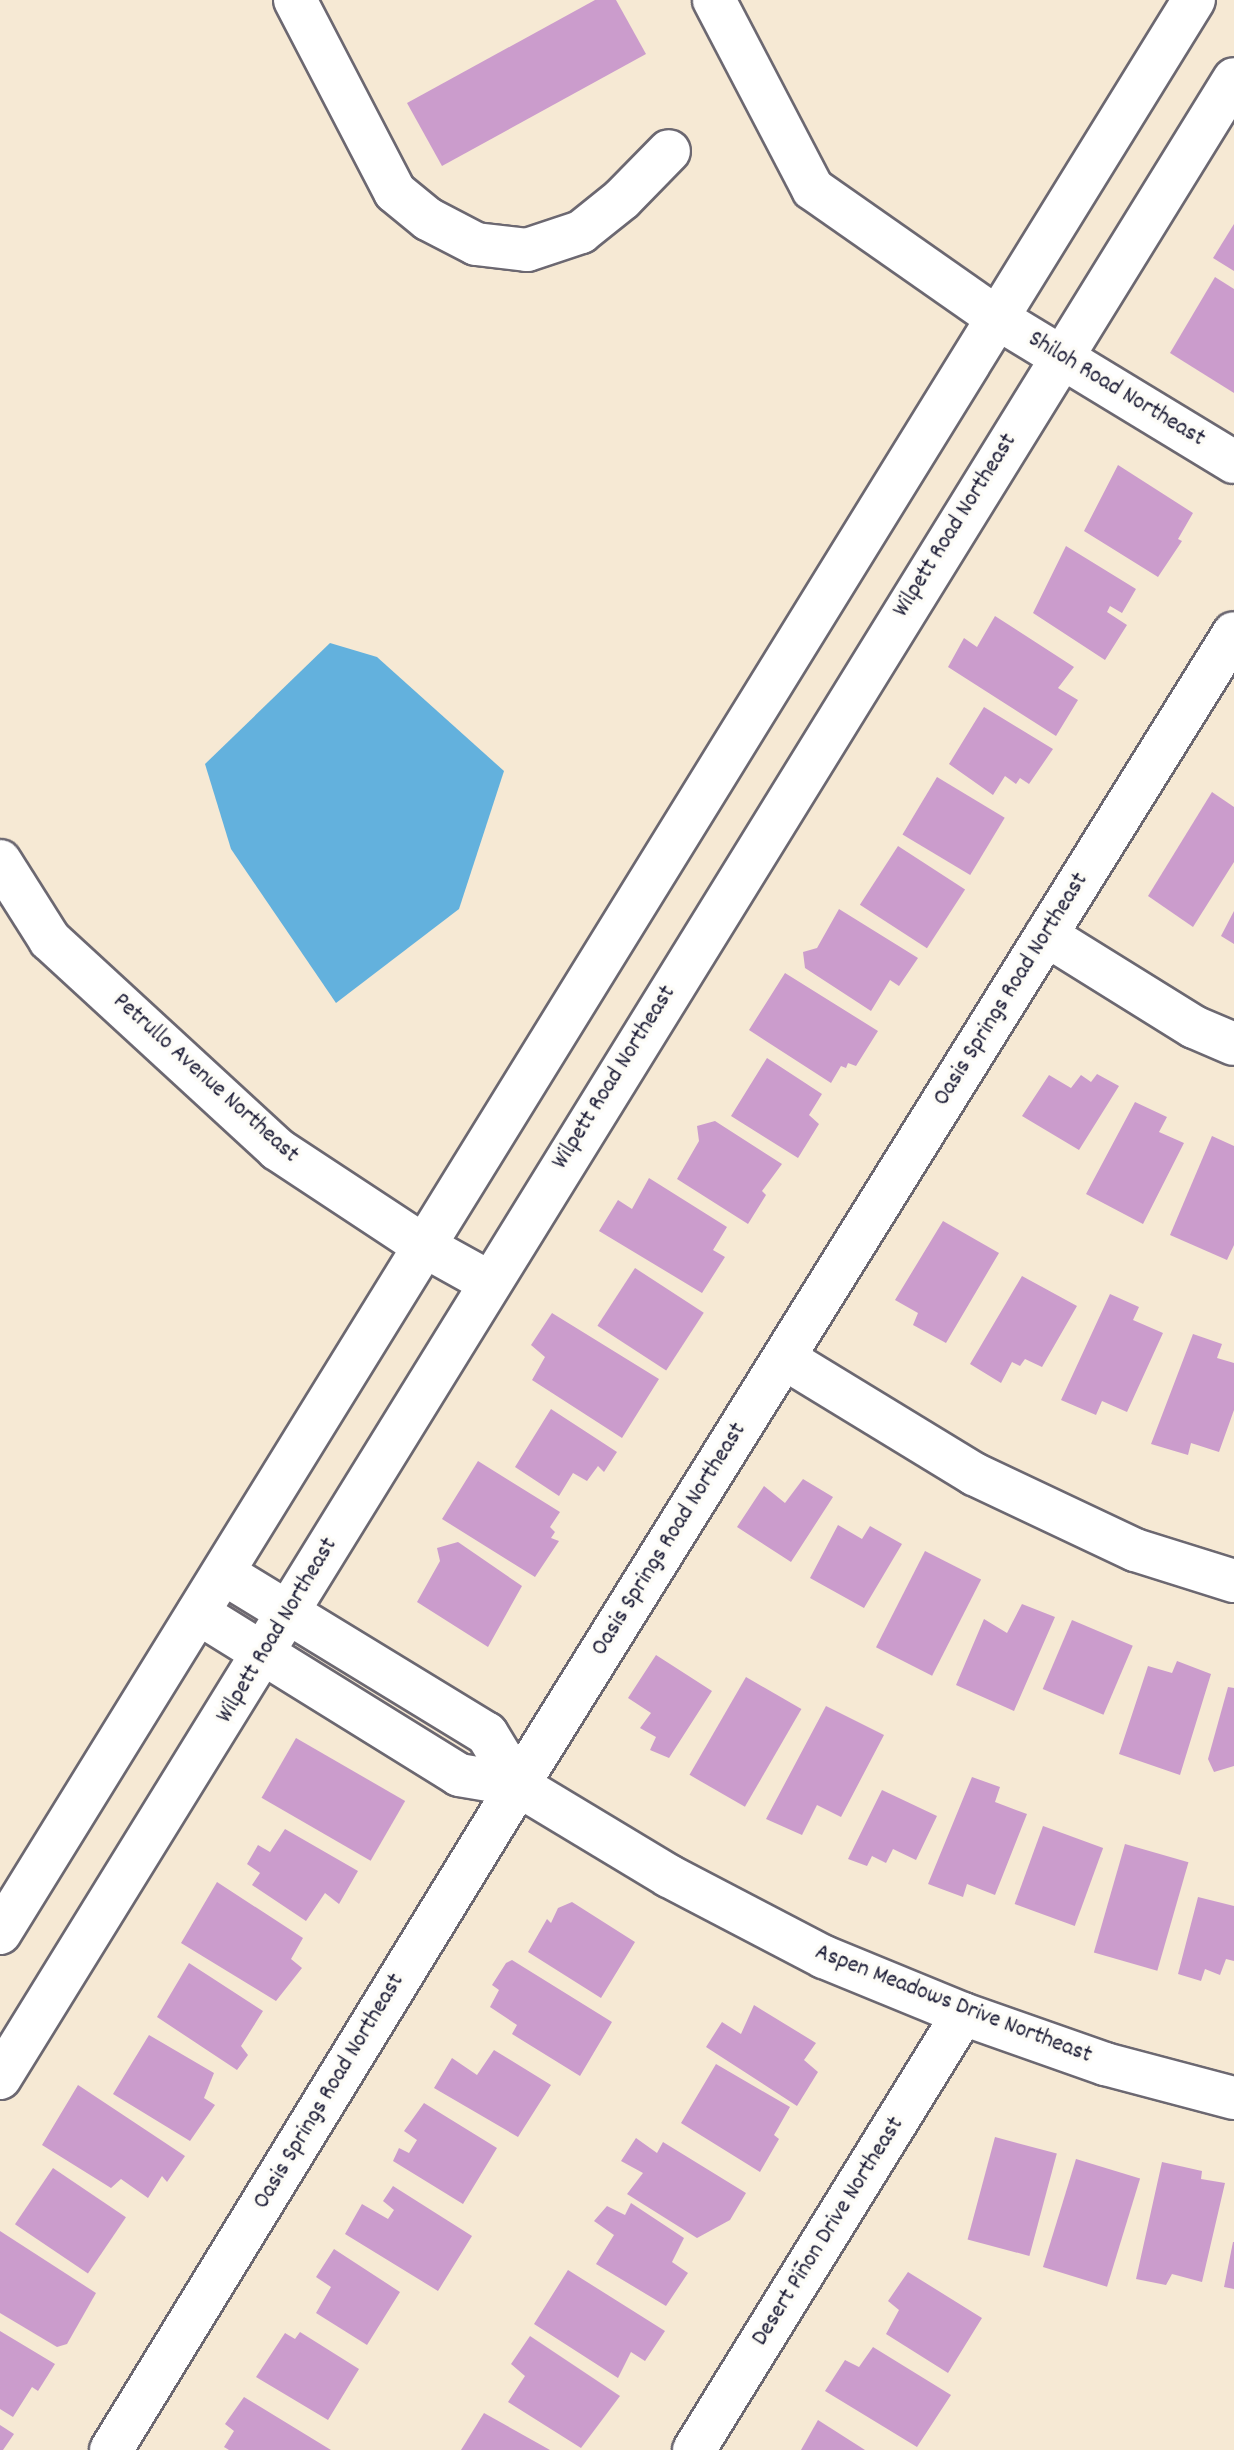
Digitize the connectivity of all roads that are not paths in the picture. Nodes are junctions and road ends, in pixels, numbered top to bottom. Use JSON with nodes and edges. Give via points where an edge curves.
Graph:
{"nodes":[{"id":1,"x":295,"y":0,"type":"edge"},
{"id":2,"x":714,"y":0,"type":"edge"},
{"id":3,"x":1194,"y":0,"type":"edge"},
{"id":4,"x":1234,"y":79,"type":"edge"},
{"id":5,"x":669,"y":151,"type":"dead end"},
{"id":6,"x":997,"y":318,"type":"junction"},
{"id":7,"x":1061,"y":357,"type":"junction"},
{"id":8,"x":1234,"y":462,"type":"edge"},
{"id":9,"x":1234,"y":633,"type":"edge"},
{"id":10,"x":0,"y":861,"type":"edge"},
{"id":11,"x":1046,"y":935,"type":"junction"},
{"id":12,"x":1234,"y":1044,"type":"edge"},
{"id":13,"x":424,"y":1246,"type":"junction"},
{"id":14,"x":489,"y":1282,"type":"junction"},
{"id":15,"x":784,"y":1358,"type":"junction"},
{"id":16,"x":223,"y":1573,"type":"junction"},
{"id":17,"x":1234,"y":1581,"type":"edge"},
{"id":18,"x":198,"y":1613,"type":"junction"},
{"id":19,"x":289,"y":1613,"type":"junction"},
{"id":20,"x":264,"y":1655,"type":"junction"},
{"id":21,"x":518,"y":1785,"type":"junction"},
{"id":22,"x":0,"y":1933,"type":"edge"},
{"id":23,"x":963,"y":2014,"type":"junction"},
{"id":24,"x":0,"y":2078,"type":"edge"},
{"id":25,"x":1234,"y":2098,"type":"edge"},
{"id":26,"x":111,"y":2450,"type":"edge"},
{"id":27,"x":694,"y":2450,"type":"edge"}],
"edges":[{"from":1,"to":5,"type":"street","via":[[395,192],[428,219],[476,244],[527,250],[581,232]]},
{"from":2,"to":6,"type":"street","name":"Shiloh Road Northeast","via":[[813,189]]},
{"from":3,"to":6,"type":"street"},
{"from":4,"to":7,"type":"street","name":"Wilpett Road Northeast"},
{"from":6,"to":7,"type":"street","name":"Shiloh Road Northeast"},
{"from":6,"to":13,"type":"street"},
{"from":7,"to":8,"type":"street","name":"Shiloh Road Northeast"},
{"from":7,"to":14,"type":"street","name":"Wilpett Road Northeast"},
{"from":9,"to":11,"type":"street","name":"Oasis Springs Road Northeast"},
{"from":10,"to":13,"type":"street","name":"Petrullo Avenue Northeast","via":[[50,940],[277,1149]]},
{"from":11,"to":12,"type":"street","via":[[1194,1027]]},
{"from":11,"to":15,"type":"street","name":"Oasis Springs Road Northeast"},
{"from":13,"to":14,"type":"street","name":"Petrullo Avenue Northeast"},
{"from":13,"to":16,"type":"street"},
{"from":14,"to":19,"type":"street","name":"Wilpett Road Northeast"},
{"from":15,"to":17,"type":"street","via":[[974,1474],[1135,1550]]},
{"from":15,"to":21,"type":"street","name":"Oasis Springs Road Northeast"},
{"from":16,"to":18,"type":"street"},
{"from":16,"to":19,"type":"street","name":"Aspen Meadows Drive Northeast"},
{"from":18,"to":20,"type":"street","name":"Aspen Meadows Drive Northeast"},
{"from":18,"to":22,"type":"street"},
{"from":19,"to":20,"type":"street","name":"Wilpett Road Northeast"},
{"from":19,"to":21,"type":"street","name":"Aspen Meadows Drive Northeast","via":[[487,1734]]},
{"from":20,"to":21,"type":"street","name":"Aspen Meadows Drive Northeast","via":[[459,1775]]},
{"from":20,"to":24,"type":"street","name":"Wilpett Road Northeast"},
{"from":21,"to":23,"type":"street","name":"Aspen Meadows Drive Northeast","via":[[669,1876],[824,1957]]},
{"from":21,"to":26,"type":"street","name":"Oasis Springs Road Northeast"},
{"from":23,"to":25,"type":"street","name":"Aspen Meadows Drive Northeast","via":[[1105,2064]]},
{"from":23,"to":27,"type":"street","name":"Desert Piñon Drive Northeast"}]}
